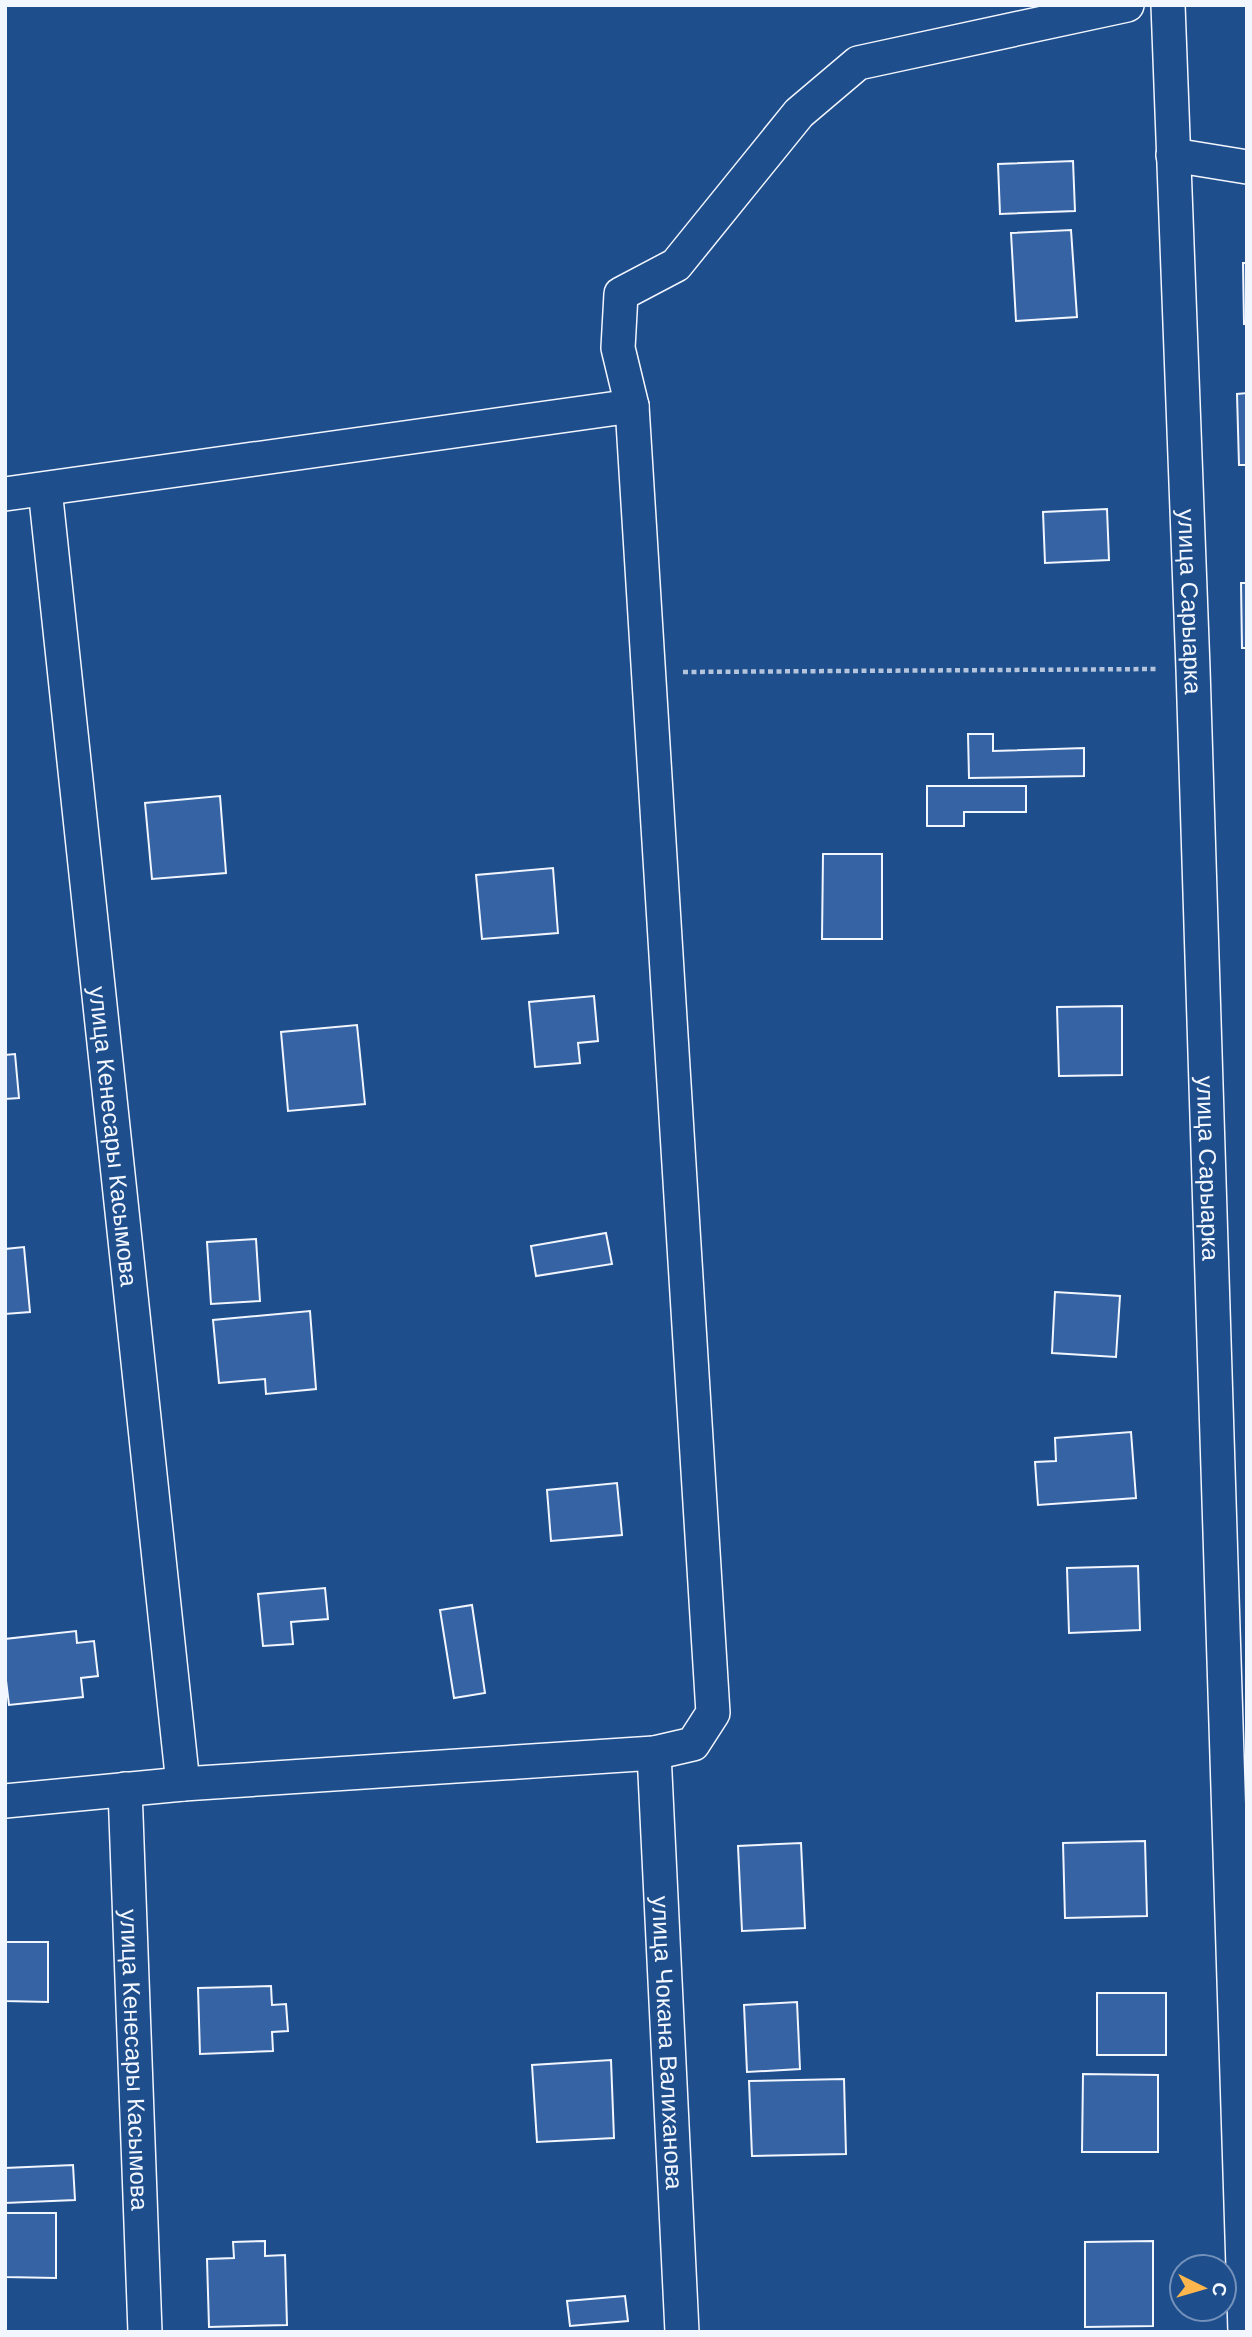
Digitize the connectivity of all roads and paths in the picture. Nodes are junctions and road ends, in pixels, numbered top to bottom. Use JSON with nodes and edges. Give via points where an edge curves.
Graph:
{"nodes":[{"id":1,"x":1127,"y":5,"type":"edge"},
{"id":2,"x":1168,"y":5,"type":"edge"},
{"id":3,"x":1173,"y":155,"type":"junction"},
{"id":4,"x":1247,"y":167,"type":"edge"},
{"id":5,"x":632,"y":406,"type":"junction"},
{"id":6,"x":45,"y":489,"type":"junction"},
{"id":7,"x":5,"y":494,"type":"edge"},
{"id":8,"x":1193,"y":669,"type":"junction"},
{"id":9,"x":649,"y":672,"type":"junction"},
{"id":10,"x":654,"y":1753,"type":"junction"},
{"id":11,"x":183,"y":1784,"type":"junction"},
{"id":12,"x":125,"y":1789,"type":"junction"},
{"id":13,"x":5,"y":1801,"type":"edge"},
{"id":14,"x":145,"y":2332,"type":"edge"},
{"id":15,"x":682,"y":2332,"type":"edge"},
{"id":16,"x":1245,"y":2332,"type":"edge"}],
"edges":[{"from":1,"to":5,"type":"street","via":[[858,64],[799,113],[676,265],[621,294],[618,348]]},
{"from":2,"to":3,"type":"street","name":"улица Сарыарка"},
{"from":3,"to":4,"type":"street"},
{"from":3,"to":8,"type":"street","name":"улица Сарыарка"},
{"from":5,"to":6,"type":"street"},
{"from":5,"to":9,"type":"street"},
{"from":6,"to":7,"type":"street"},
{"from":6,"to":11,"type":"street","name":"улица Кенесары Касымова"},
{"from":8,"to":9,"type":"path"},
{"from":8,"to":16,"type":"street","name":"улица Сарыарка"},
{"from":9,"to":10,"type":"street","via":[[713,1713],[693,1744]]},
{"from":10,"to":11,"type":"street"},
{"from":10,"to":15,"type":"street","name":"улица Чокана Валиханова"},
{"from":11,"to":12,"type":"street"},
{"from":12,"to":13,"type":"street"},
{"from":12,"to":14,"type":"street","name":"улица Кенесары Касымова"}]}
